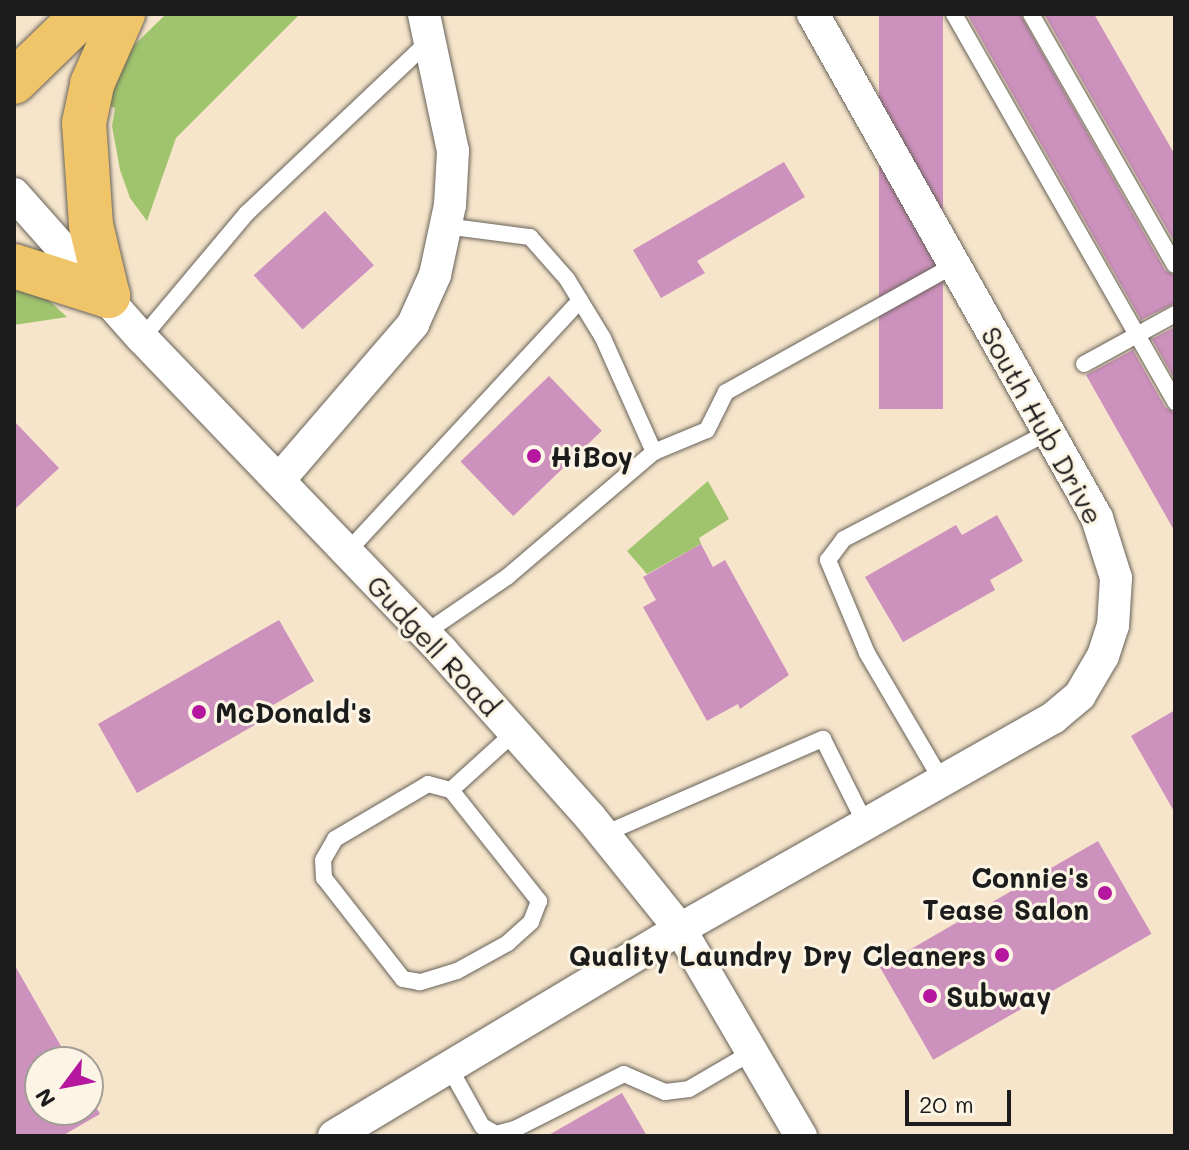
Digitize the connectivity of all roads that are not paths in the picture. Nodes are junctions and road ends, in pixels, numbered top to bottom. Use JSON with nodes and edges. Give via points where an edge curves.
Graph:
{"nodes":[{"id":1,"x":84,"y":14,"type":"edge"},
{"id":2,"x":123,"y":14,"type":"edge"},
{"id":3,"x":813,"y":14,"type":"edge"},
{"id":4,"x":954,"y":14,"type":"edge"},
{"id":5,"x":1031,"y":14,"type":"edge"},
{"id":6,"x":427,"y":27,"type":"edge"},
{"id":7,"x":14,"y":82,"type":"edge"},
{"id":8,"x":14,"y":194,"type":"edge"},
{"id":9,"x":445,"y":226,"type":"junction"},
{"id":10,"x":954,"y":265,"type":"junction"},
{"id":11,"x":1175,"y":265,"type":"edge"},
{"id":12,"x":14,"y":266,"type":"edge"},
{"id":13,"x":108,"y":296,"type":"junction"},
{"id":14,"x":580,"y":300,"type":"junction"},
{"id":15,"x":1175,"y":314,"type":"edge"},
{"id":16,"x":1138,"y":335,"type":"junction"},
{"id":17,"x":142,"y":338,"type":"junction"},
{"id":18,"x":1084,"y":364,"type":"dead end"},
{"id":19,"x":1175,"y":402,"type":"edge"},
{"id":20,"x":1049,"y":432,"type":"junction"},
{"id":21,"x":654,"y":452,"type":"junction"},
{"id":22,"x":279,"y":480,"type":"junction"},
{"id":23,"x":347,"y":552,"type":"junction"},
{"id":24,"x":425,"y":633,"type":"junction"},
{"id":25,"x":515,"y":732,"type":"junction"},
{"id":26,"x":942,"y":781,"type":"junction"},
{"id":27,"x":451,"y":790,"type":"junction"},
{"id":28,"x":866,"y":825,"type":"junction"},
{"id":29,"x":604,"y":834,"type":"junction"},
{"id":30,"x":680,"y":929,"type":"junction"},
{"id":31,"x":752,"y":1052,"type":"junction"},
{"id":32,"x":449,"y":1067,"type":"junction"},
{"id":33,"x":334,"y":1136,"type":"edge"},
{"id":34,"x":801,"y":1136,"type":"edge"}],
"edges":[{"from":1,"to":7,"type":"highway"},
{"from":2,"to":13,"type":"highway","via":[[92,84],[84,123],[91,225]]},
{"from":3,"to":10,"type":"street","name":"South Hub Drive"},
{"from":4,"to":16,"type":"lane"},
{"from":5,"to":11,"type":"lane"},
{"from":6,"to":9,"type":"street","via":[[453,151]]},
{"from":6,"to":17,"type":"lane","via":[[247,213]]},
{"from":8,"to":13,"type":"street","name":"Gudgell Road"},
{"from":9,"to":14,"type":"lane","via":[[530,237]]},
{"from":9,"to":22,"type":"street","via":[[435,275],[413,324]]},
{"from":10,"to":20,"type":"street","name":"South Hub Drive"},
{"from":10,"to":21,"type":"lane","via":[[726,392],[707,430]]},
{"from":12,"to":13,"type":"highway"},
{"from":13,"to":17,"type":"street","name":"Gudgell Road"},
{"from":14,"to":21,"type":"lane","via":[[603,338]]},
{"from":14,"to":23,"type":"lane"},
{"from":15,"to":16,"type":"lane"},
{"from":16,"to":18,"type":"lane"},
{"from":16,"to":19,"type":"lane"},
{"from":17,"to":22,"type":"street","name":"Gudgell Road"},
{"from":20,"to":26,"type":"street","name":"South Hub Drive","via":[[1097,518],[1116,578],[1113,626],[1080,695],[1053,718]]},
{"from":20,"to":26,"type":"lane","via":[[844,539],[828,560],[867,653]]},
{"from":21,"to":24,"type":"lane","via":[[507,577]]},
{"from":22,"to":23,"type":"street","name":"Gudgell Road"},
{"from":23,"to":24,"type":"street","name":"Gudgell Road"},
{"from":24,"to":25,"type":"street","name":"Gudgell Road"},
{"from":25,"to":27,"type":"lane"},
{"from":25,"to":29,"type":"street","name":"Gudgell Road"},
{"from":26,"to":28,"type":"street","name":"South Hub Drive"},
{"from":27,"to":27,"type":"lane","via":[[539,901],[531,922],[508,943],[457,971],[420,982],[403,979],[324,878],[323,860],[335,839],[428,784]]},
{"from":28,"to":29,"type":"lane","via":[[823,739]]},
{"from":28,"to":30,"type":"street","name":"South Hub Drive"},
{"from":29,"to":30,"type":"street","name":"Gudgell Road"},
{"from":30,"to":31,"type":"street","name":"Gudgell Road"},
{"from":30,"to":32,"type":"street","name":"South Hub Drive"},
{"from":31,"to":32,"type":"lane","via":[[689,1089],[665,1092],[624,1074],[496,1134],[482,1126]]},
{"from":31,"to":34,"type":"street","name":"Gudgell Road"},
{"from":32,"to":33,"type":"street","name":"South Hub Drive"}]}
